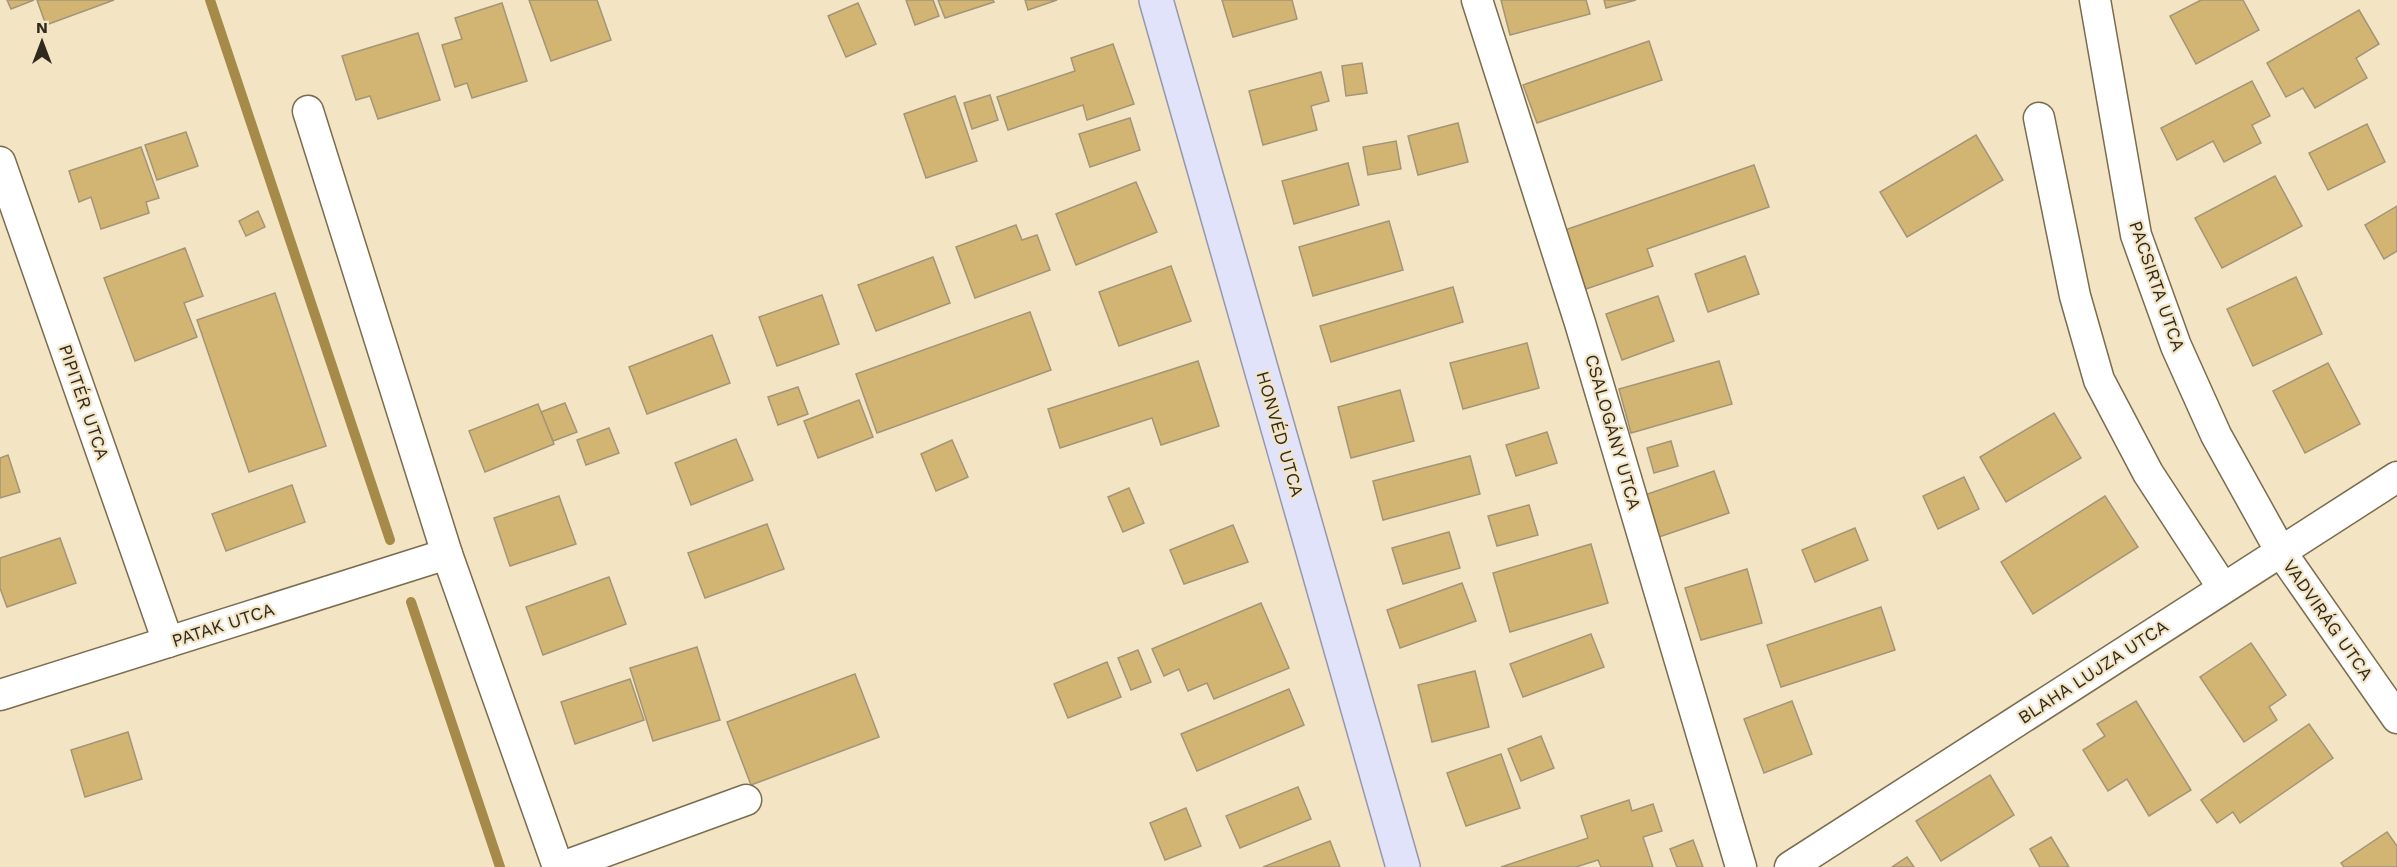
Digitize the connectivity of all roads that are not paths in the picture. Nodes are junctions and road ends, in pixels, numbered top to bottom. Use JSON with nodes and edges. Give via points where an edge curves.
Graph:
{"nodes":[{"id":1,"x":1156,"y":0,"type":"edge"},
{"id":2,"x":1477,"y":0,"type":"edge"},
{"id":3,"x":2095,"y":0,"type":"edge"},
{"id":4,"x":308,"y":111,"type":"dead end"},
{"id":5,"x":2039,"y":118,"type":"dead end"},
{"id":6,"x":0,"y":162,"type":"edge"},
{"id":7,"x":2397,"y":477,"type":"edge"},
{"id":8,"x":2280,"y":552,"type":"junction"},
{"id":9,"x":447,"y":554,"type":"junction"},
{"id":10,"x":2223,"y":588,"type":"junction"},
{"id":11,"x":168,"y":642,"type":"junction"},
{"id":12,"x":0,"y":695,"type":"edge"},
{"id":13,"x":2397,"y":717,"type":"edge"},
{"id":14,"x":746,"y":800,"type":"dead end"},
{"id":15,"x":560,"y":867,"type":"edge"},
{"id":16,"x":1403,"y":867,"type":"edge"},
{"id":17,"x":1741,"y":867,"type":"edge"},
{"id":18,"x":1790,"y":867,"type":"edge"}],
"edges":[{"from":1,"to":16,"type":"main road","name":"HONVÉD UTCA"},
{"from":2,"to":17,"type":"street","name":"CSALOGÁNY UTCA","via":[[1580,323]]},
{"from":3,"to":8,"type":"street","name":"PACSIRTA UTCA","via":[[2136,234],[2176,346],[2212,425]]},
{"from":4,"to":9,"type":"street"},
{"from":5,"to":10,"type":"street","via":[[2075,296],[2099,380],[2148,473]]},
{"from":6,"to":11,"type":"street","name":"PIPITÉR UTCA"},
{"from":7,"to":8,"type":"street","name":"BLAHA LUJZA UTCA"},
{"from":8,"to":10,"type":"street","name":"BLAHA LUJZA UTCA"},
{"from":8,"to":13,"type":"street","name":"VADVIRÁG UTCA"},
{"from":9,"to":11,"type":"street","name":"PATAK UTCA"},
{"from":9,"to":15,"type":"street"},
{"from":10,"to":18,"type":"street","name":"BLAHA LUJZA UTCA"},
{"from":11,"to":12,"type":"street","name":"PATAK UTCA"},
{"from":14,"to":15,"type":"street"}]}
